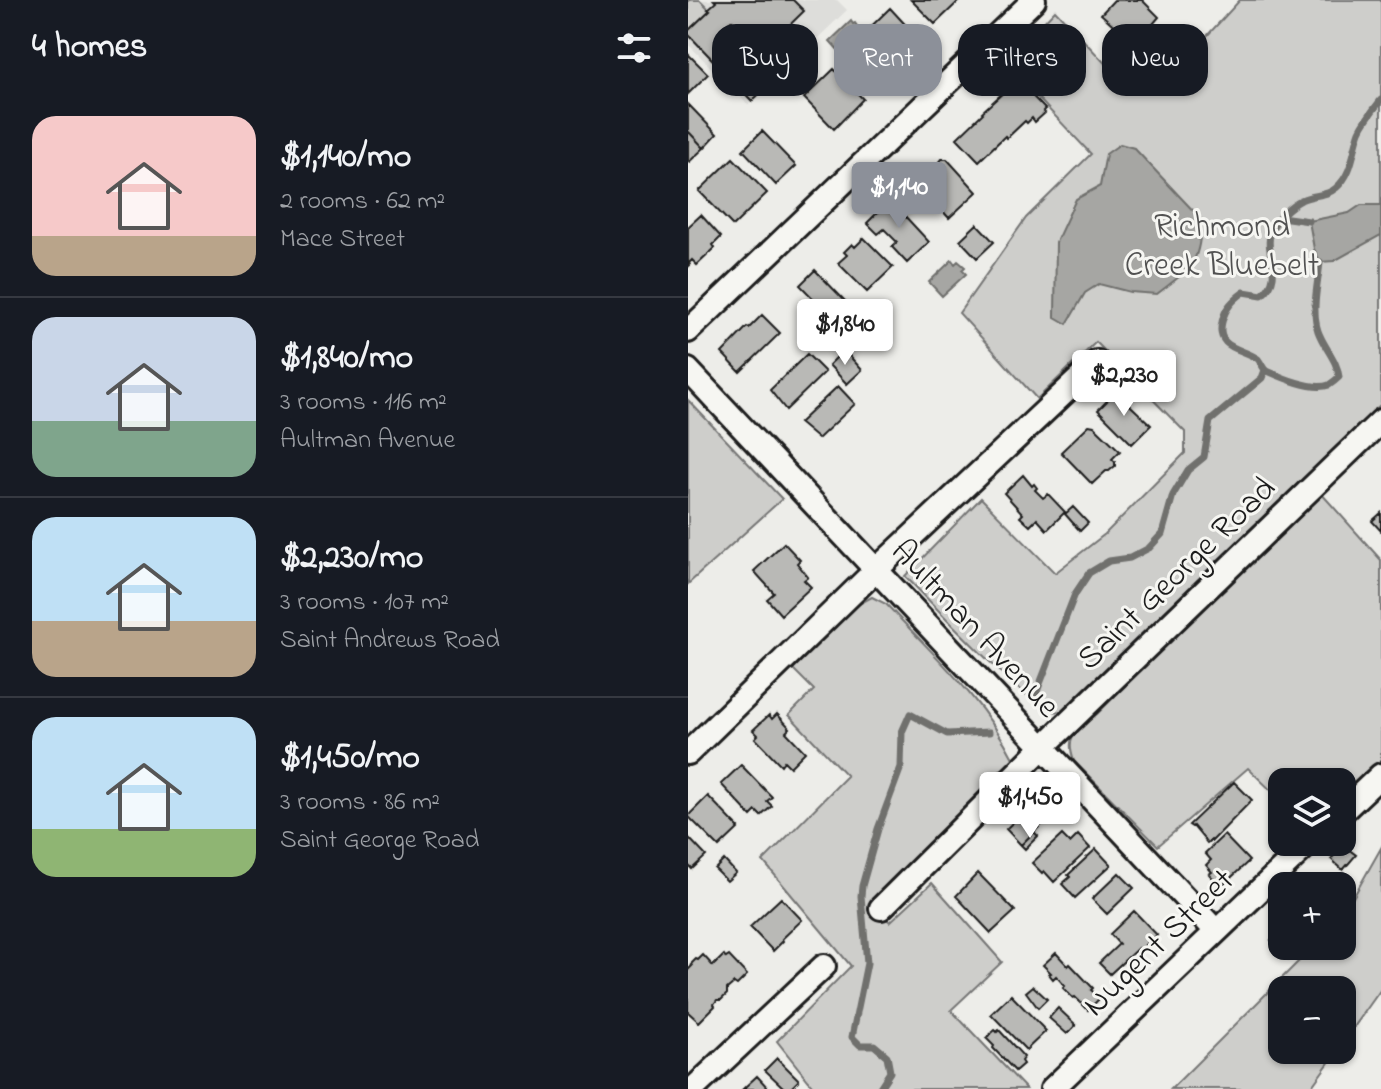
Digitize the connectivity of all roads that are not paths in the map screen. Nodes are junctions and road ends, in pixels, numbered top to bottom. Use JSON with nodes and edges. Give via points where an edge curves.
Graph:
{"nodes":[{"id":1,"x":1026,"y":3,"type":"edge"},
{"id":2,"x":688,"y":331,"type":"edge"},
{"id":3,"x":1097,"y":362,"type":"dead end"},
{"id":4,"x":688,"y":370,"type":"edge"},
{"id":5,"x":1381,"y":421,"type":"edge"},
{"id":6,"x":877,"y":569,"type":"junction"},
{"id":7,"x":1043,"y":747,"type":"junction"},
{"id":8,"x":688,"y":753,"type":"edge"},
{"id":9,"x":1381,"y":775,"type":"edge"},
{"id":10,"x":1356,"y":799,"type":"edge"},
{"id":11,"x":1295,"y":856,"type":"edge"},
{"id":12,"x":881,"y":908,"type":"dead end"},
{"id":13,"x":1216,"y":931,"type":"junction"},
{"id":14,"x":824,"y":966,"type":"dead end"},
{"id":15,"x":693,"y":1089,"type":"edge"},
{"id":16,"x":1052,"y":1089,"type":"edge"}],
"edges":[{"from":1,"to":2,"type":"street"},
{"from":3,"to":6,"type":"street"},
{"from":4,"to":6,"type":"street","name":"Aultman Avenue"},
{"from":5,"to":7,"type":"street","name":"Saint George Road"},
{"from":6,"to":7,"type":"street","name":"Aultman Avenue"},
{"from":6,"to":8,"type":"street"},
{"from":7,"to":12,"type":"street","name":"Saint George Road"},
{"from":7,"to":13,"type":"street","name":"Aultman Avenue"},
{"from":9,"to":10,"type":"street"},
{"from":11,"to":13,"type":"street","name":"Nugent Street"},
{"from":13,"to":16,"type":"street","name":"Nugent Street"},
{"from":14,"to":15,"type":"street"}]}
